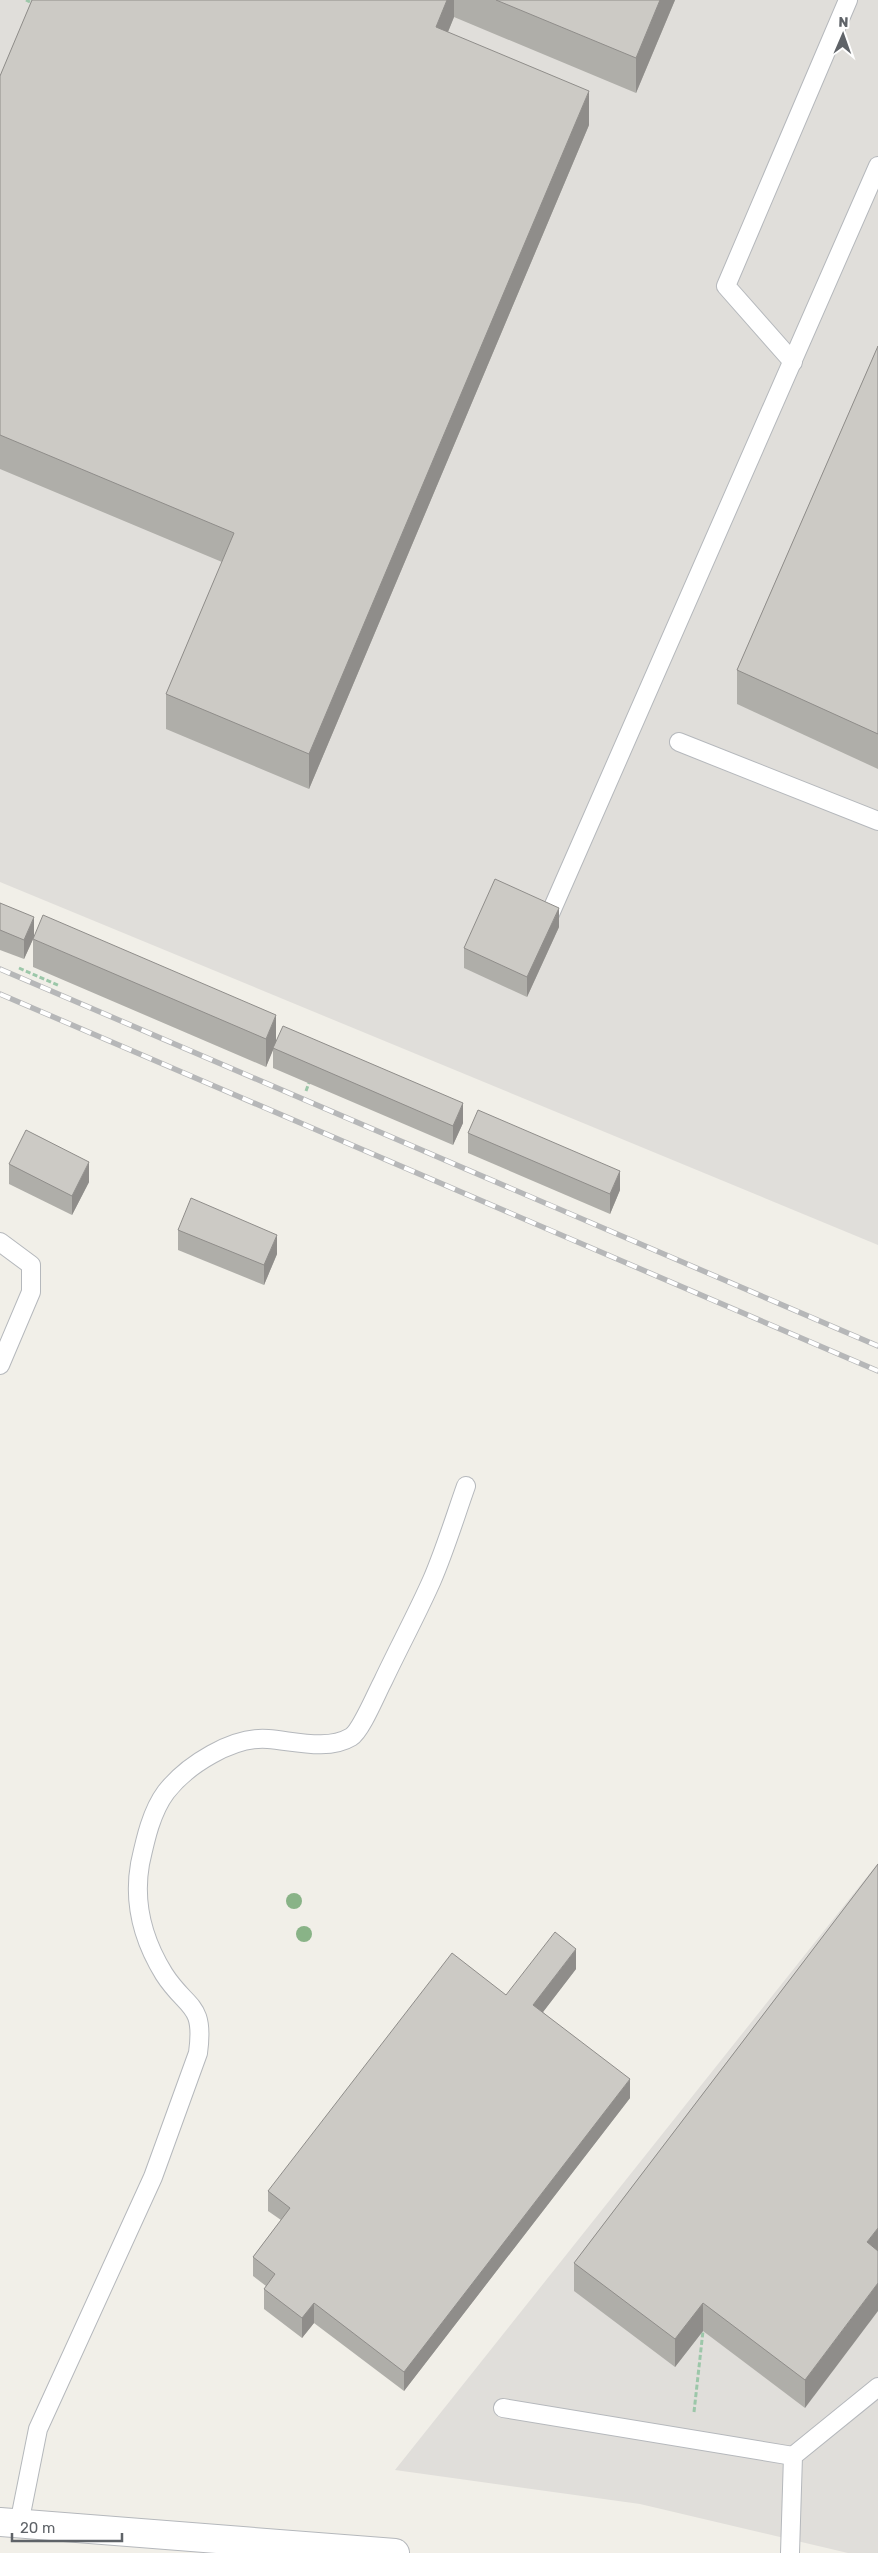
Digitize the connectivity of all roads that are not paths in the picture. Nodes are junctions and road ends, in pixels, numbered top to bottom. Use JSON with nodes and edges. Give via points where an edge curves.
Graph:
{"nodes":[{"id":1,"x":848,"y":0,"type":"edge"},
{"id":2,"x":878,"y":166,"type":"edge"},
{"id":3,"x":793,"y":362,"type":"junction"},
{"id":4,"x":679,"y":742,"type":"dead end"},
{"id":5,"x":878,"y":821,"type":"edge"},
{"id":6,"x":550,"y":914,"type":"edge"},
{"id":7,"x":0,"y":1242,"type":"edge"},
{"id":8,"x":0,"y":1365,"type":"edge"},
{"id":9,"x":466,"y":1486,"type":"dead end"},
{"id":10,"x":878,"y":2387,"type":"edge"},
{"id":11,"x":503,"y":2408,"type":"dead end"},
{"id":12,"x":794,"y":2456,"type":"junction"},
{"id":13,"x":10,"y":2523,"type":"edge"},
{"id":14,"x":395,"y":2553,"type":"edge"},
{"id":15,"x":790,"y":2553,"type":"edge"}],
"edges":[{"from":1,"to":3,"type":"lane","via":[[726,286]]},
{"from":2,"to":3,"type":"lane"},
{"from":3,"to":6,"type":"lane"},
{"from":4,"to":5,"type":"lane"},
{"from":7,"to":8,"type":"lane","via":[[31,1265],[32,1292]]},
{"from":9,"to":13,"type":"lane","via":[[432,1580],[353,1737],[334,1744],[266,1738],[226,1746],[195,1764],[166,1793],[148,1830],[140,1866],[137,1907],[148,1946],[165,1976],[196,2010],[201,2032],[198,2053],[153,2177],[38,2429]]},
{"from":10,"to":12,"type":"lane"},
{"from":11,"to":12,"type":"lane"},
{"from":12,"to":15,"type":"lane"},
{"from":13,"to":14,"type":"street"}]}
